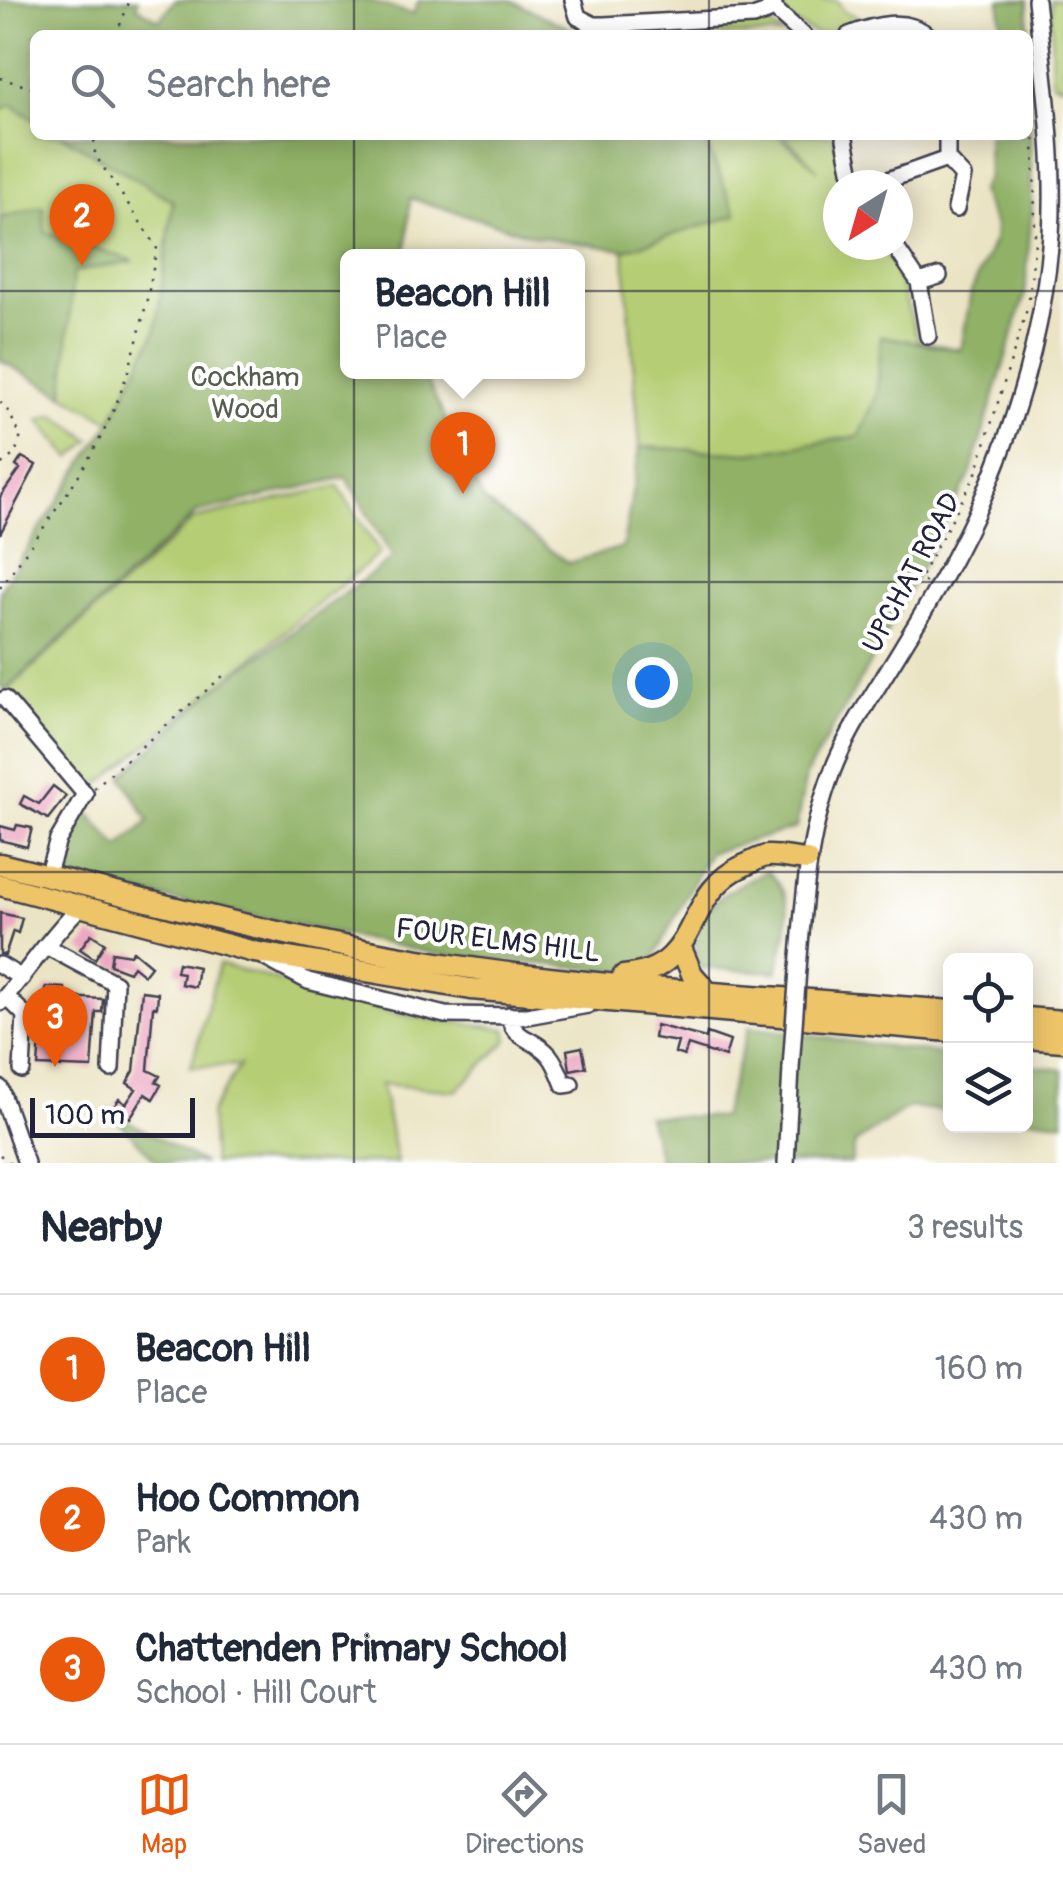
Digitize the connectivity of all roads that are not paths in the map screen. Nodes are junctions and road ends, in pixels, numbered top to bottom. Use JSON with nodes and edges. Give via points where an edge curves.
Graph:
{"nodes":[{"id":1,"x":573,"y":0,"type":"edge"},
{"id":2,"x":666,"y":0,"type":"edge"},
{"id":3,"x":1036,"y":0,"type":"edge"},
{"id":4,"x":773,"y":4,"type":"edge"},
{"id":5,"x":668,"y":20,"type":"junction"},
{"id":6,"x":798,"y":30,"type":"edge"},
{"id":7,"x":863,"y":30,"type":"edge"},
{"id":8,"x":918,"y":30,"type":"edge"},
{"id":9,"x":846,"y":140,"type":"dead end"},
{"id":10,"x":947,"y":140,"type":"edge"},
{"id":11,"x":947,"y":159,"type":"junction"},
{"id":12,"x":851,"y":170,"type":"edge"},
{"id":13,"x":913,"y":171,"type":"edge"},
{"id":14,"x":956,"y":209,"type":"dead end"},
{"id":15,"x":904,"y":260,"type":"edge"},
{"id":16,"x":939,"y":276,"type":"dead end"},
{"id":17,"x":919,"y":282,"type":"junction"},
{"id":18,"x":928,"y":336,"type":"dead end"},
{"id":19,"x":5,"y":700,"type":"dead end"},
{"id":20,"x":806,"y":860,"type":"junction"},
{"id":21,"x":0,"y":864,"type":"edge"},
{"id":22,"x":47,"y":876,"type":"junction"},
{"id":23,"x":0,"y":885,"type":"edge"},
{"id":24,"x":50,"y":899,"type":"junction"},
{"id":25,"x":80,"y":907,"type":"junction"},
{"id":26,"x":50,"y":939,"type":"junction"},
{"id":27,"x":681,"y":948,"type":"junction"},
{"id":28,"x":254,"y":952,"type":"junction"},
{"id":29,"x":0,"y":965,"type":"edge"},
{"id":30,"x":22,"y":978,"type":"junction"},
{"id":31,"x":581,"y":980,"type":"junction"},
{"id":32,"x":706,"y":990,"type":"junction"},
{"id":33,"x":3,"y":999,"type":"edge"},
{"id":34,"x":607,"y":1002,"type":"junction"},
{"id":35,"x":943,"y":1010,"type":"edge"},
{"id":36,"x":509,"y":1016,"type":"junction"},
{"id":37,"x":1033,"y":1019,"type":"edge"},
{"id":38,"x":1063,"y":1021,"type":"edge"},
{"id":39,"x":943,"y":1030,"type":"edge"},
{"id":40,"x":1033,"y":1039,"type":"edge"},
{"id":41,"x":1063,"y":1041,"type":"edge"},
{"id":42,"x":111,"y":1069,"type":"dead end"},
{"id":43,"x":22,"y":1070,"type":"dead end"},
{"id":44,"x":571,"y":1084,"type":"dead end"},
{"id":45,"x":0,"y":1088,"type":"edge"},
{"id":46,"x":26,"y":1163,"type":"edge"},
{"id":47,"x":786,"y":1163,"type":"edge"}],
"edges":[{"from":1,"to":5,"type":"street","via":[[578,17],[594,25]]},
{"from":2,"to":5,"type":"street"},
{"from":3,"to":20,"type":"street","name":"UPCHAT ROAD","via":[[1051,231],[1042,312],[1018,402],[980,501],[836,763]]},
{"from":4,"to":5,"type":"street","via":[[753,17]]},
{"from":4,"to":6,"type":"street"},
{"from":7,"to":8,"type":"street","via":[[892,24]]},
{"from":9,"to":12,"type":"street"},
{"from":10,"to":11,"type":"street"},
{"from":11,"to":13,"type":"street"},
{"from":11,"to":14,"type":"street","via":[[963,176]]},
{"from":15,"to":17,"type":"street"},
{"from":16,"to":17,"type":"street"},
{"from":17,"to":18,"type":"street"},
{"from":19,"to":22,"type":"street","via":[[85,794],[58,840]]},
{"from":20,"to":27,"type":"main road","via":[[765,856],[730,872],[707,895]]},
{"from":20,"to":47,"type":"street","name":"UPCHAT ROAD","bridge":true},
{"from":21,"to":22,"type":"main road","name":"FOUR ELMS HILL"},
{"from":22,"to":31,"type":"main road","name":"FOUR ELMS HILL","via":[[370,952]]},
{"from":23,"to":24,"type":"main road","name":"FOUR ELMS HILL"},
{"from":24,"to":25,"type":"main road","name":"FOUR ELMS HILL"},
{"from":24,"to":26,"type":"street"},
{"from":25,"to":26,"type":"street"},
{"from":25,"to":28,"type":"main road","name":"FOUR ELMS HILL"},
{"from":26,"to":30,"type":"street"},
{"from":26,"to":42,"type":"street","via":[[115,983]]},
{"from":27,"to":31,"type":"main road","via":[[645,974]]},
{"from":27,"to":32,"type":"main road"},
{"from":28,"to":34,"type":"main road","name":"FOUR ELMS HILL","via":[[471,989]]},
{"from":28,"to":36,"type":"street","via":[[308,981],[445,1014]]},
{"from":29,"to":30,"type":"street"},
{"from":30,"to":33,"type":"street"},
{"from":31,"to":32,"type":"main road","name":"FOUR ELMS HILL"},
{"from":32,"to":35,"type":"main road","name":"FOUR ELMS HILL"},
{"from":33,"to":43,"type":"street","via":[[25,1015]]},
{"from":34,"to":36,"type":"street"},
{"from":34,"to":39,"type":"main road","name":"FOUR ELMS HILL"},
{"from":36,"to":44,"type":"street","via":[[511,1028],[548,1054],[564,1085]]},
{"from":37,"to":38,"type":"main road"},
{"from":40,"to":41,"type":"main road"},
{"from":45,"to":46,"type":"street"}]}
